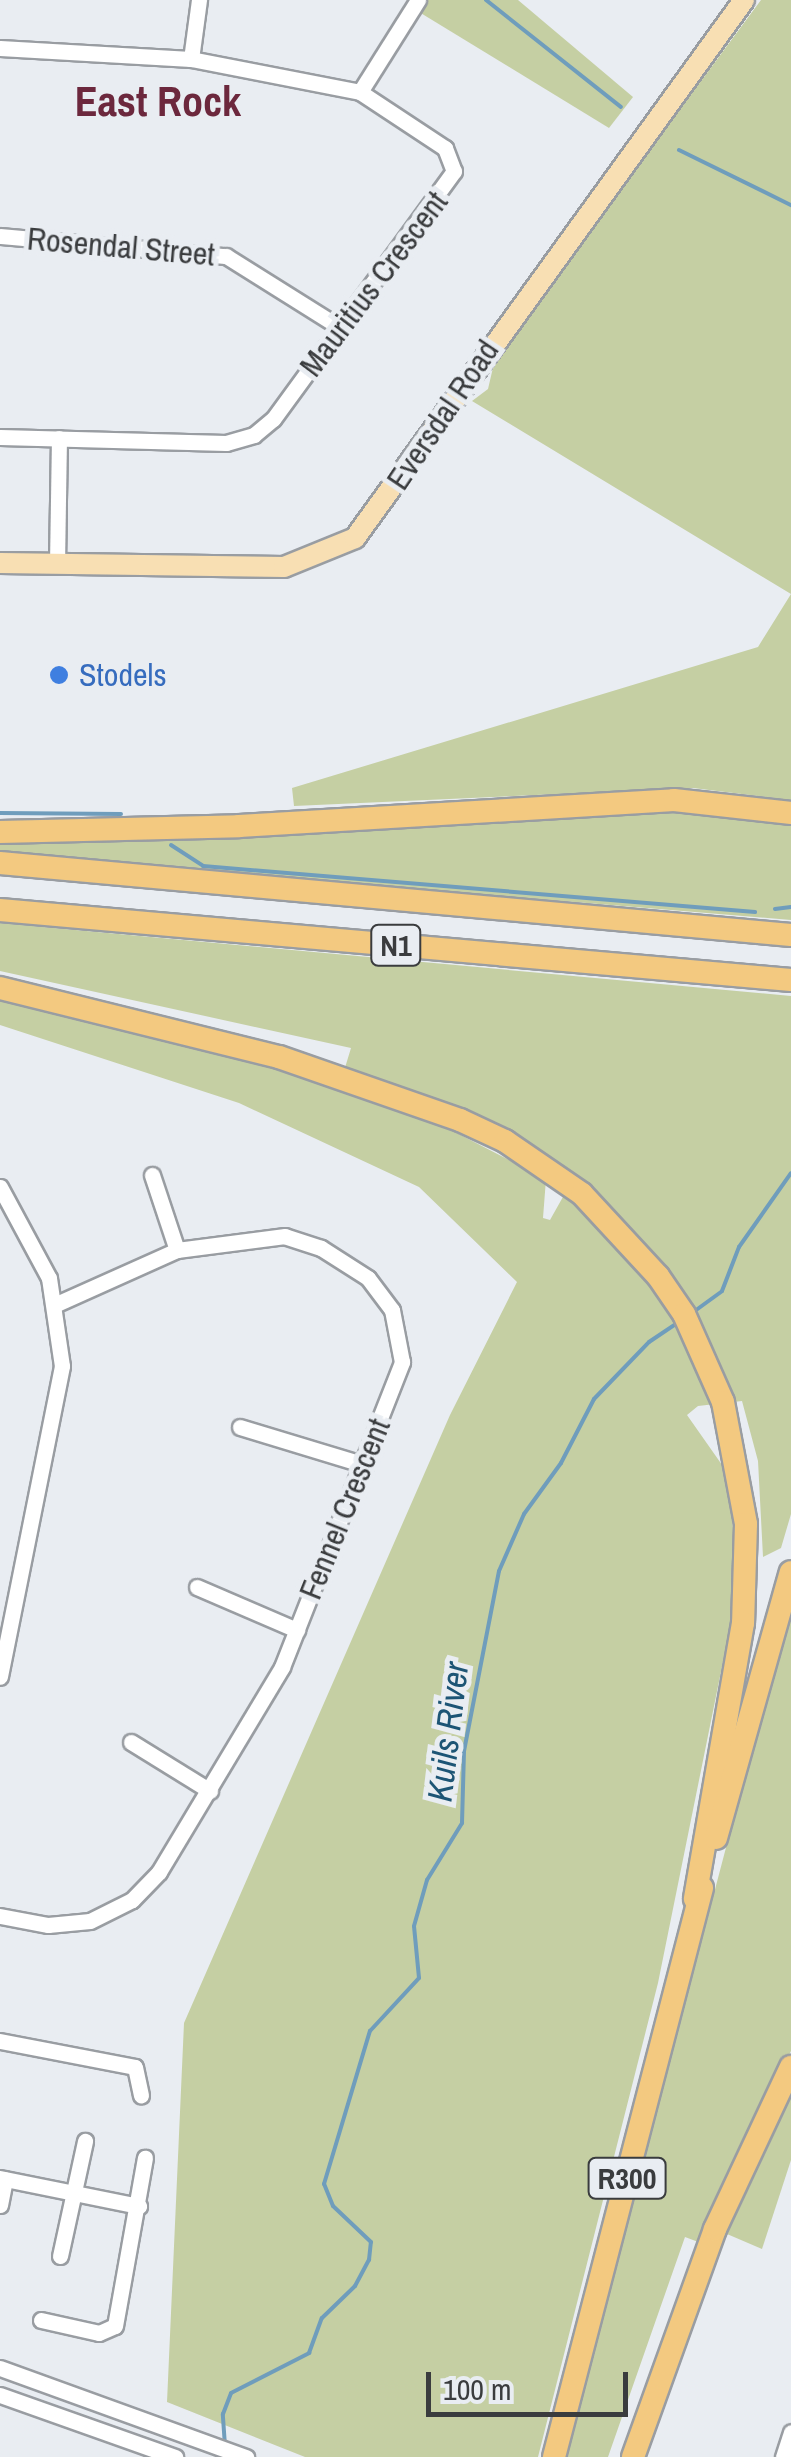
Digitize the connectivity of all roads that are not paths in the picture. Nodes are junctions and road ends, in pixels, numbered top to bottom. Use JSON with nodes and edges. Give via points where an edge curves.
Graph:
{"nodes":[{"id":1,"x":199,"y":0,"type":"edge"},
{"id":2,"x":418,"y":0,"type":"edge"},
{"id":3,"x":744,"y":0,"type":"edge"},
{"id":4,"x":0,"y":48,"type":"edge"},
{"id":5,"x":191,"y":59,"type":"junction"},
{"id":6,"x":360,"y":92,"type":"junction"},
{"id":7,"x":0,"y":236,"type":"edge"},
{"id":8,"x":341,"y":328,"type":"junction"},
{"id":9,"x":0,"y":437,"type":"edge"},
{"id":10,"x":59,"y":438,"type":"junction"},
{"id":11,"x":0,"y":562,"type":"edge"},
{"id":12,"x":57,"y":564,"type":"junction"},
{"id":13,"x":791,"y":813,"type":"edge"},
{"id":14,"x":0,"y":832,"type":"edge"},
{"id":15,"x":0,"y":863,"type":"edge"},
{"id":16,"x":0,"y":910,"type":"edge"},
{"id":17,"x":791,"y":935,"type":"edge"},
{"id":18,"x":791,"y":980,"type":"edge"},
{"id":19,"x":0,"y":988,"type":"edge"},
{"id":20,"x":152,"y":1175,"type":"dead end"},
{"id":21,"x":0,"y":1187,"type":"edge"},
{"id":22,"x":177,"y":1250,"type":"junction"},
{"id":23,"x":56,"y":1304,"type":"junction"},
{"id":24,"x":240,"y":1427,"type":"dead end"},
{"id":25,"x":365,"y":1465,"type":"junction"},
{"id":26,"x":791,"y":1572,"type":"edge"},
{"id":27,"x":197,"y":1587,"type":"dead end"},
{"id":28,"x":298,"y":1630,"type":"junction"},
{"id":29,"x":3,"y":1654,"type":"edge"},
{"id":30,"x":0,"y":1677,"type":"edge"},
{"id":31,"x":131,"y":1742,"type":"dead end"},
{"id":32,"x":210,"y":1791,"type":"junction"},
{"id":33,"x":695,"y":1899,"type":"junction"},
{"id":34,"x":0,"y":1916,"type":"edge"},
{"id":35,"x":0,"y":2041,"type":"edge"},
{"id":36,"x":791,"y":2067,"type":"edge"},
{"id":37,"x":141,"y":2095,"type":"dead end"},
{"id":38,"x":85,"y":2141,"type":"dead end"},
{"id":39,"x":145,"y":2158,"type":"dead end"},
{"id":40,"x":3,"y":2179,"type":"edge"},
{"id":41,"x":73,"y":2193,"type":"junction"},
{"id":42,"x":0,"y":2206,"type":"edge"},
{"id":43,"x":139,"y":2206,"type":"junction"},
{"id":44,"x":60,"y":2256,"type":"dead end"},
{"id":45,"x":41,"y":2320,"type":"dead end"},
{"id":46,"x":0,"y":2368,"type":"edge"},
{"id":47,"x":0,"y":2395,"type":"edge"},
{"id":48,"x":791,"y":2432,"type":"edge"},
{"id":49,"x":175,"y":2457,"type":"edge"},
{"id":50,"x":246,"y":2457,"type":"edge"},
{"id":51,"x":554,"y":2457,"type":"edge"},
{"id":52,"x":633,"y":2457,"type":"edge"},
{"id":53,"x":783,"y":2457,"type":"edge"}],
"edges":[{"from":1,"to":5,"type":"street"},
{"from":2,"to":6,"type":"street"},
{"from":3,"to":12,"type":"main road","name":"Eversdal Road","via":[[355,538],[284,567]]},
{"from":4,"to":5,"type":"street","name":"Mauritius Crescent"},
{"from":5,"to":6,"type":"street","name":"Mauritius Crescent"},
{"from":6,"to":8,"type":"street","name":"Mauritius Crescent","via":[[445,148],[454,171]]},
{"from":7,"to":8,"type":"street","name":"Rosendal Street","via":[[226,256]]},
{"from":8,"to":10,"type":"street","name":"Mauritius Crescent","via":[[268,425],[246,440]]},
{"from":9,"to":10,"type":"street","name":"Mauritius Crescent"},
{"from":10,"to":12,"type":"street"},
{"from":11,"to":12,"type":"main road","name":"Eversdal Road"},
{"from":13,"to":14,"type":"highway","via":[[692,801]]},
{"from":15,"to":17,"type":"highway","number":"N1"},
{"from":16,"to":18,"type":"highway","number":"N1"},
{"from":19,"to":33,"type":"highway","via":[[280,1058],[434,1109],[504,1141],[592,1202],[684,1314],[723,1402],[740,1468],[743,1624]]},
{"from":20,"to":22,"type":"street"},
{"from":21,"to":23,"type":"street","via":[[35,1242]]},
{"from":22,"to":23,"type":"street","name":"Fennel Crescent"},
{"from":22,"to":25,"type":"street","name":"Fennel Crescent","via":[[284,1236],[321,1248],[368,1278],[392,1310],[403,1342]]},
{"from":23,"to":29,"type":"street","via":[[59,1401]]},
{"from":24,"to":25,"type":"street"},
{"from":25,"to":28,"type":"street","name":"Fennel Crescent"},
{"from":26,"to":33,"type":"highway"},
{"from":27,"to":28,"type":"street"},
{"from":28,"to":32,"type":"street","name":"Fennel Crescent"},
{"from":29,"to":30,"type":"street"},
{"from":31,"to":32,"type":"street"},
{"from":32,"to":34,"type":"street","name":"Fennel Crescent","via":[[150,1883],[113,1912],[60,1925]]},
{"from":33,"to":51,"type":"highway","number":"R300"},
{"from":35,"to":37,"type":"street","via":[[135,2067]]},
{"from":36,"to":52,"type":"highway","via":[[715,2229]]},
{"from":38,"to":41,"type":"street"},
{"from":39,"to":43,"type":"street"},
{"from":40,"to":41,"type":"street"},
{"from":40,"to":42,"type":"street"},
{"from":41,"to":43,"type":"street"},
{"from":41,"to":44,"type":"street"},
{"from":43,"to":45,"type":"street","via":[[115,2326],[99,2333]]},
{"from":46,"to":50,"type":"street"},
{"from":47,"to":49,"type":"street"},
{"from":48,"to":53,"type":"street"}]}
